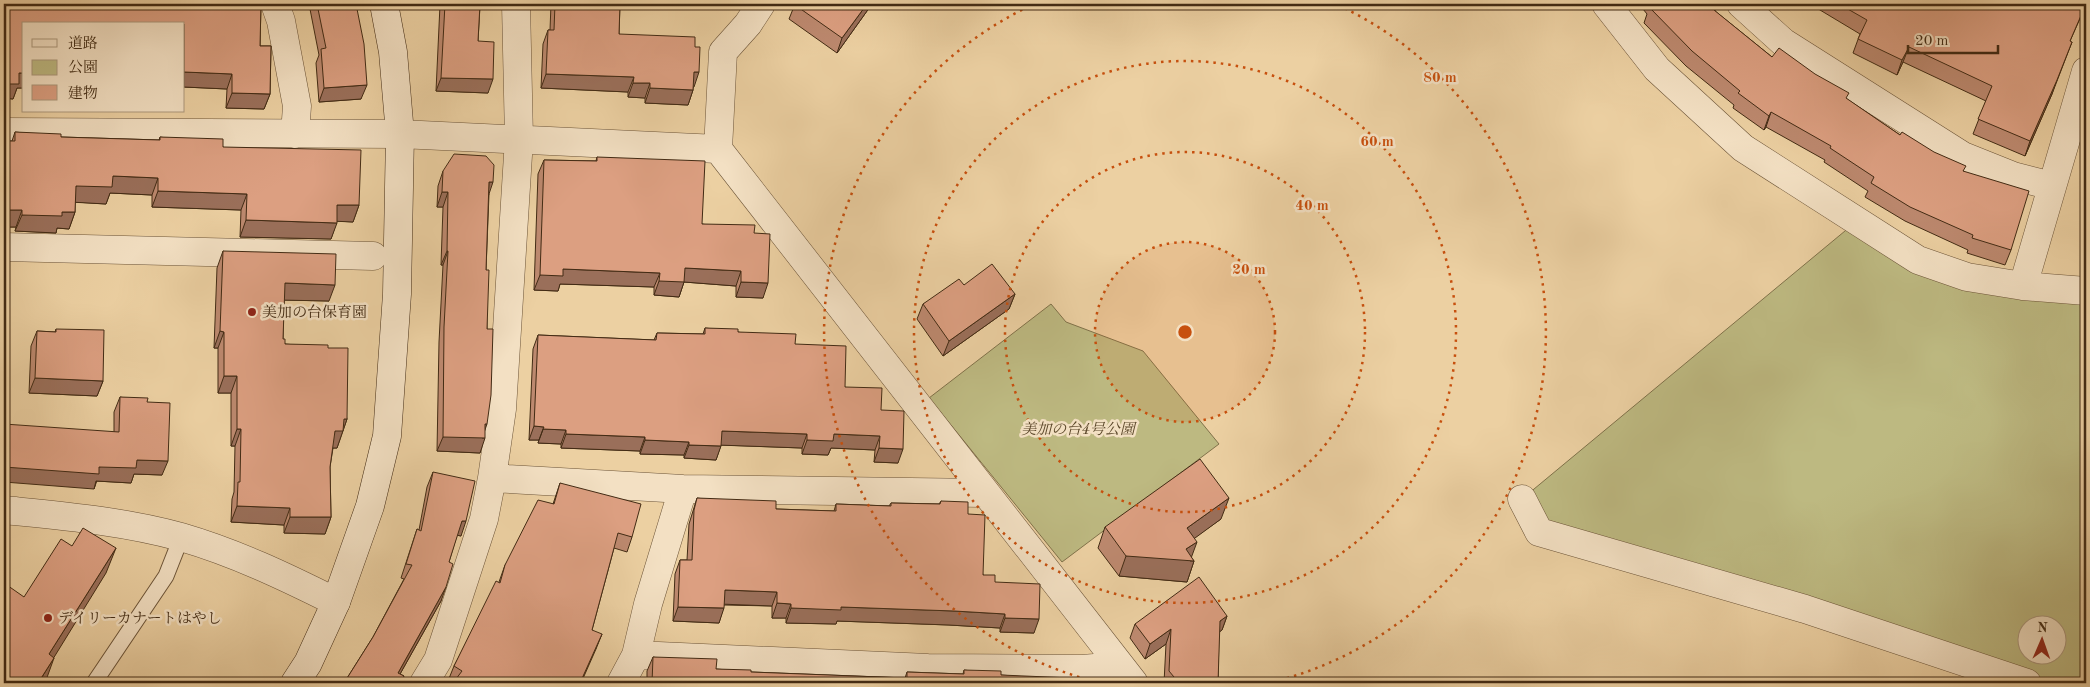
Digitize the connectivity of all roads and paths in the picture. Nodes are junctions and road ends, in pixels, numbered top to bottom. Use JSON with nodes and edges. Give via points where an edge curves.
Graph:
{"nodes":[{"id":1,"x":275,"y":4,"type":"edge"},
{"id":2,"x":384,"y":4,"type":"edge"},
{"id":3,"x":516,"y":4,"type":"edge"},
{"id":4,"x":761,"y":4,"type":"edge"},
{"id":5,"x":1606,"y":4,"type":"edge"},
{"id":6,"x":1741,"y":4,"type":"edge"},
{"id":7,"x":2086,"y":71,"type":"edge"},
{"id":8,"x":4,"y":132,"type":"edge"},
{"id":9,"x":296,"y":134,"type":"junction"},
{"id":10,"x":400,"y":134,"type":"junction"},
{"id":11,"x":519,"y":139,"type":"junction"},
{"id":12,"x":718,"y":149,"type":"junction"},
{"id":13,"x":2052,"y":186,"type":"junction"},
{"id":14,"x":4,"y":247,"type":"edge"},
{"id":15,"x":373,"y":256,"type":"dead end"},
{"id":16,"x":2023,"y":286,"type":"junction"},
{"id":17,"x":2086,"y":291,"type":"edge"},
{"id":18,"x":492,"y":478,"type":"junction"},
{"id":19,"x":683,"y":489,"type":"junction"},
{"id":20,"x":984,"y":494,"type":"junction"},
{"id":21,"x":1522,"y":499,"type":"dead end"},
{"id":22,"x":4,"y":510,"type":"edge"},
{"id":23,"x":182,"y":538,"type":"junction"},
{"id":24,"x":336,"y":602,"type":"junction"},
{"id":25,"x":636,"y":654,"type":"junction"},
{"id":26,"x":1127,"y":675,"type":"edge"},
{"id":27,"x":94,"y":683,"type":"edge"},
{"id":28,"x":294,"y":683,"type":"edge"},
{"id":29,"x":424,"y":683,"type":"edge"},
{"id":30,"x":621,"y":683,"type":"edge"},
{"id":31,"x":2027,"y":683,"type":"edge"}],
"edges":[{"from":1,"to":9,"type":"street","via":[[297,106]]},
{"from":2,"to":10,"type":"street","via":[[393,52]]},
{"from":3,"to":11,"type":"street"},
{"from":4,"to":12,"type":"street","via":[[723,52]]},
{"from":5,"to":16,"type":"street","via":[[1657,68],[1743,148],[1918,260],[1967,276]]},
{"from":6,"to":13,"type":"street","via":[[1783,42],[1963,156],[2013,176]]},
{"from":7,"to":13,"type":"street"},
{"from":8,"to":9,"type":"street"},
{"from":9,"to":10,"type":"street"},
{"from":10,"to":11,"type":"street"},
{"from":10,"to":24,"type":"street","via":[[397,294],[387,436],[370,506]]},
{"from":11,"to":12,"type":"street"},
{"from":11,"to":18,"type":"street","via":[[502,409]]},
{"from":12,"to":20,"type":"street"},
{"from":13,"to":16,"type":"street"},
{"from":14,"to":15,"type":"street"},
{"from":16,"to":17,"type":"street"},
{"from":18,"to":19,"type":"street"},
{"from":18,"to":29,"type":"street","via":[[484,519],[438,660]]},
{"from":19,"to":20,"type":"street"},
{"from":19,"to":25,"type":"street"},
{"from":20,"to":26,"type":"street"},
{"from":21,"to":31,"type":"street","via":[[1539,532],[1805,609]]},
{"from":22,"to":23,"type":"street","via":[[102,520]]},
{"from":23,"to":24,"type":"street","via":[[261,565]]},
{"from":23,"to":27,"type":"lane","via":[[166,576]]},
{"from":24,"to":28,"type":"street","via":[[308,663]]},
{"from":25,"to":26,"type":"street","via":[[928,668],[1082,669]]},
{"from":25,"to":30,"type":"street"}]}
